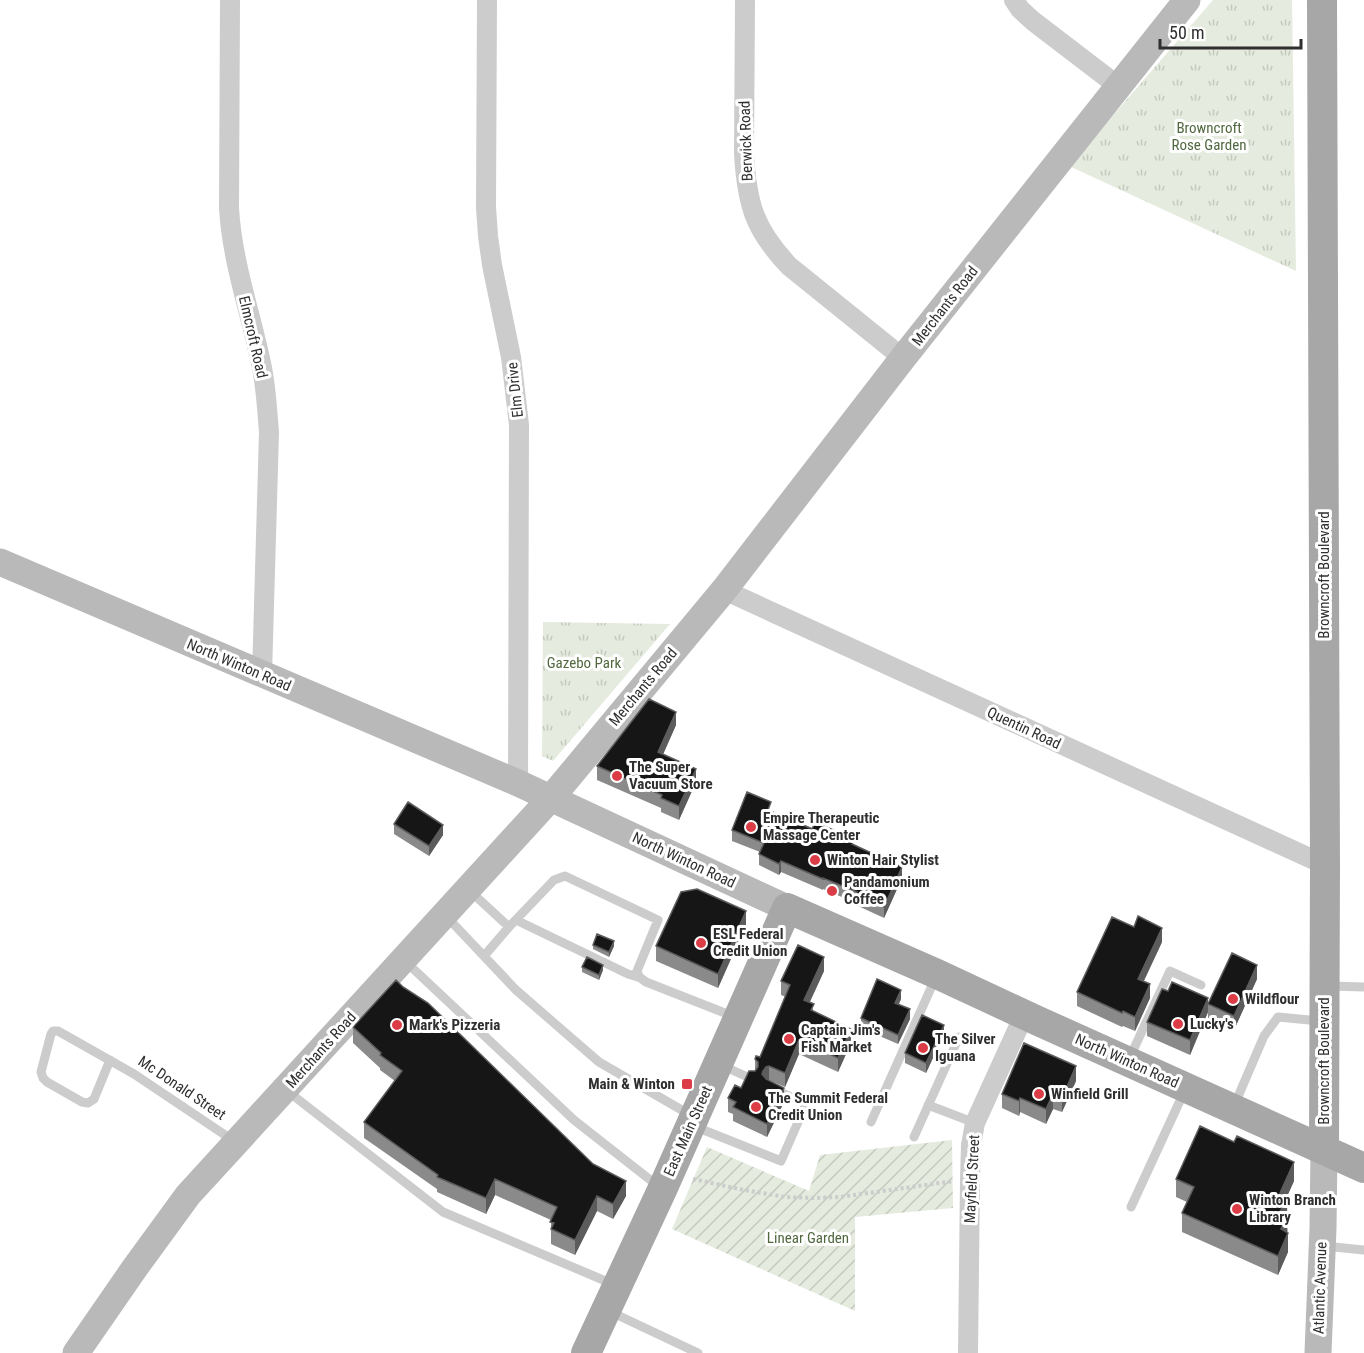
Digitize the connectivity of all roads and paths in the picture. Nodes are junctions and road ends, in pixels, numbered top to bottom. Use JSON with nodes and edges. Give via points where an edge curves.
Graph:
{"nodes":[{"id":1,"x":230,"y":0,"type":"edge"},
{"id":2,"x":487,"y":0,"type":"edge"},
{"id":3,"x":745,"y":0,"type":"edge"},
{"id":4,"x":1014,"y":0,"type":"edge"},
{"id":5,"x":1187,"y":0,"type":"edge"},
{"id":6,"x":1322,"y":0,"type":"edge"},
{"id":7,"x":1118,"y":86,"type":"junction"},
{"id":8,"x":903,"y":358,"type":"junction"},
{"id":9,"x":0,"y":562,"type":"edge"},
{"id":10,"x":724,"y":590,"type":"junction"},
{"id":11,"x":262,"y":675,"type":"junction"},
{"id":12,"x":518,"y":783,"type":"junction"},
{"id":13,"x":551,"y":798,"type":"junction"},
{"id":14,"x":1325,"y":865,"type":"junction"},
{"id":15,"x":467,"y":889,"type":"junction"},
{"id":16,"x":787,"y":908,"type":"junction"},
{"id":17,"x":444,"y":914,"type":"junction"},
{"id":18,"x":513,"y":924,"type":"junction"},
{"id":19,"x":484,"y":956,"type":"junction"},
{"id":20,"x":403,"y":959,"type":"junction"},
{"id":21,"x":937,"y":974,"type":"junction"},
{"id":22,"x":641,"y":978,"type":"junction"},
{"id":23,"x":1201,"y":985,"type":"dead end"},
{"id":24,"x":1324,"y":985,"type":"junction"},
{"id":25,"x":1364,"y":987,"type":"edge"},
{"id":26,"x":1024,"y":1015,"type":"junction"},
{"id":27,"x":738,"y":1018,"type":"junction"},
{"id":28,"x":1324,"y":1021,"type":"junction"},
{"id":29,"x":959,"y":1037,"type":"dead end"},
{"id":30,"x":110,"y":1060,"type":"junction"},
{"id":31,"x":1128,"y":1062,"type":"junction"},
{"id":32,"x":718,"y":1063,"type":"junction"},
{"id":33,"x":752,"y":1079,"type":"edge"},
{"id":34,"x":769,"y":1087,"type":"edge"},
{"id":35,"x":1186,"y":1088,"type":"junction"},
{"id":36,"x":285,"y":1089,"type":"junction"},
{"id":37,"x":928,"y":1104,"type":"junction"},
{"id":38,"x":1233,"y":1109,"type":"junction"},
{"id":39,"x":692,"y":1121,"type":"junction"},
{"id":40,"x":872,"y":1122,"type":"dead end"},
{"id":41,"x":975,"y":1123,"type":"junction"},
{"id":42,"x":914,"y":1137,"type":"dead end"},
{"id":43,"x":236,"y":1143,"type":"junction"},
{"id":44,"x":1324,"y":1150,"type":"junction"},
{"id":45,"x":1364,"y":1168,"type":"edge"},
{"id":46,"x":693,"y":1179,"type":"dead end"},
{"id":47,"x":958,"y":1180,"type":"dead end"},
{"id":48,"x":662,"y":1190,"type":"junction"},
{"id":49,"x":1131,"y":1208,"type":"dead end"},
{"id":50,"x":1322,"y":1246,"type":"junction"},
{"id":51,"x":1363,"y":1247,"type":"edge"},
{"id":52,"x":611,"y":1298,"type":"junction"},
{"id":53,"x":76,"y":1353,"type":"edge"},
{"id":54,"x":586,"y":1353,"type":"edge"},
{"id":55,"x":698,"y":1353,"type":"edge"},
{"id":56,"x":968,"y":1353,"type":"edge"},
{"id":57,"x":1318,"y":1353,"type":"edge"}],
"edges":[{"from":1,"to":11,"type":"street","name":"Elmcroft Road","via":[[230,231],[261,364],[269,432]]},
{"from":2,"to":12,"type":"street","name":"Elm Drive","via":[[488,236],[512,357],[519,425]]},
{"from":3,"to":8,"type":"street","name":"Berwick Road","via":[[744,154],[754,216],[773,249],[789,266]]},
{"from":4,"to":7,"type":"street","via":[[1033,21]]},
{"from":5,"to":7,"type":"street","name":"Merchants Road"},
{"from":6,"to":14,"type":"main road","name":"Browncroft Boulevard"},
{"from":7,"to":8,"type":"street","name":"Merchants Road"},
{"from":8,"to":10,"type":"street","name":"Merchants Road"},
{"from":9,"to":11,"type":"street","name":"North Winton Road"},
{"from":10,"to":13,"type":"street","name":"Merchants Road"},
{"from":10,"to":14,"type":"street","name":"Quentin Road"},
{"from":11,"to":12,"type":"street","name":"North Winton Road"},
{"from":12,"to":13,"type":"street","name":"North Winton Road"},
{"from":13,"to":15,"type":"street","name":"Merchants Road"},
{"from":13,"to":16,"type":"street","name":"North Winton Road"},
{"from":14,"to":24,"type":"main road","name":"Browncroft Boulevard"},
{"from":15,"to":17,"type":"street","name":"Merchants Road"},
{"from":15,"to":18,"type":"lane"},
{"from":16,"to":21,"type":"main road","name":"North Winton Road"},
{"from":16,"to":27,"type":"main road","name":"East Main Street"},
{"from":17,"to":19,"type":"lane"},
{"from":17,"to":20,"type":"street","name":"Merchants Road"},
{"from":18,"to":19,"type":"lane"},
{"from":18,"to":22,"type":"lane"},
{"from":18,"to":22,"type":"lane","via":[[554,880],[565,876],[658,920],[637,971]]},
{"from":19,"to":39,"type":"lane","via":[[516,990],[599,1062]]},
{"from":20,"to":36,"type":"street","name":"Merchants Road"},
{"from":20,"to":48,"type":"lane","via":[[574,1120]]},
{"from":21,"to":26,"type":"main road","name":"North Winton Road"},
{"from":21,"to":40,"type":"lane"},
{"from":22,"to":27,"type":"lane"},
{"from":23,"to":31,"type":"lane","via":[[1170,971]]},
{"from":24,"to":25,"type":"lane"},
{"from":24,"to":28,"type":"main road","name":"Browncroft Boulevard"},
{"from":26,"to":31,"type":"main road","name":"North Winton Road"},
{"from":26,"to":41,"type":"street","name":"Mayfield Street"},
{"from":27,"to":32,"type":"main road","name":"East Main Street"},
{"from":28,"to":38,"type":"lane","via":[[1278,1017],[1264,1035]]},
{"from":28,"to":44,"type":"main road","name":"Browncroft Boulevard"},
{"from":29,"to":37,"type":"lane"},
{"from":30,"to":30,"type":"lane","name":"Mc Donald Street","via":[[53,1031],[41,1072],[47,1082],[88,1103],[94,1099]]},
{"from":30,"to":43,"type":"lane","name":"Mc Donald Street"},
{"from":31,"to":35,"type":"main road","name":"North Winton Road"},
{"from":32,"to":33,"type":"lane"},
{"from":32,"to":39,"type":"main road","name":"East Main Street"},
{"from":34,"to":39,"type":"lane","via":[[806,1104],[781,1161]]},
{"from":35,"to":38,"type":"main road","name":"North Winton Road"},
{"from":35,"to":49,"type":"lane"},
{"from":36,"to":43,"type":"street","name":"Merchants Road"},
{"from":36,"to":52,"type":"lane","via":[[443,1212]]},
{"from":37,"to":41,"type":"lane"},
{"from":37,"to":42,"type":"lane"},
{"from":38,"to":44,"type":"main road","name":"North Winton Road"},
{"from":39,"to":48,"type":"main road","name":"East Main Street"},
{"from":41,"to":56,"type":"street","name":"Mayfield Street","via":[[971,1144]]},
{"from":43,"to":53,"type":"street","name":"Merchants Road","via":[[188,1195]]},
{"from":44,"to":45,"type":"main road","name":"North Winton Road"},
{"from":44,"to":50,"type":"street","name":"Atlantic Avenue"},
{"from":46,"to":47,"type":"path","via":[[785,1197],[815,1198]]},
{"from":48,"to":52,"type":"main road","name":"East Main Street"},
{"from":50,"to":51,"type":"lane"},
{"from":50,"to":57,"type":"street","name":"Atlantic Avenue"},
{"from":52,"to":54,"type":"main road","name":"East Main Street"},
{"from":52,"to":55,"type":"lane"}]}
